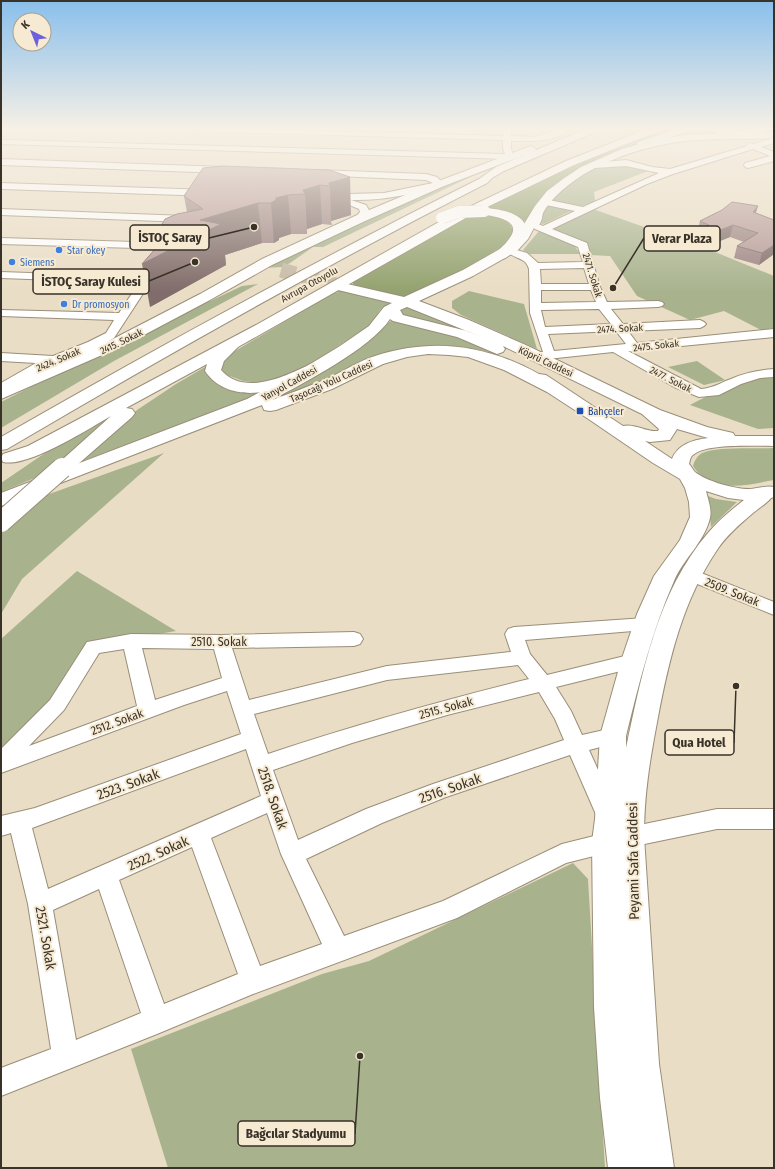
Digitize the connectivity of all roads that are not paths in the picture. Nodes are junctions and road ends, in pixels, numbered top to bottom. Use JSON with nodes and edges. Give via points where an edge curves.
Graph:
{"nodes":[{"id":1,"x":440,"y":184,"type":"joint"},
{"id":2,"x":477,"y":184,"type":"edge"},
{"id":3,"x":500,"y":184,"type":"edge"},
{"id":4,"x":526,"y":184,"type":"edge"},
{"id":5,"x":564,"y":184,"type":"edge"},
{"id":6,"x":634,"y":184,"type":"edge"},
{"id":7,"x":1,"y":186,"type":"edge"},
{"id":8,"x":207,"y":186,"type":"junction"},
{"id":9,"x":222,"y":194,"type":"edge"},
{"id":10,"x":542,"y":205,"type":"junction"},
{"id":11,"x":583,"y":210,"type":"junction"},
{"id":12,"x":1,"y":212,"type":"edge"},
{"id":13,"x":187,"y":219,"type":"junction"},
{"id":14,"x":359,"y":219,"type":"junction"},
{"id":15,"x":539,"y":228,"type":"junction"},
{"id":16,"x":1,"y":241,"type":"edge"},
{"id":17,"x":169,"y":246,"type":"junction"},
{"id":18,"x":378,"y":246,"type":"junction"},
{"id":19,"x":507,"y":253,"type":"junction"},
{"id":20,"x":589,"y":265,"type":"junction"},
{"id":21,"x":534,"y":266,"type":"junction"},
{"id":22,"x":281,"y":270,"type":"tunnel mouth"},
{"id":23,"x":1,"y":275,"type":"edge"},
{"id":24,"x":236,"y":279,"type":"junction"},
{"id":25,"x":147,"y":280,"type":"junction"},
{"id":26,"x":343,"y":287,"type":"tunnel mouth"},
{"id":27,"x":537,"y":287,"type":"junction"},
{"id":28,"x":595,"y":287,"type":"junction"},
{"id":29,"x":432,"y":290,"type":"junction"},
{"id":30,"x":448,"y":303,"type":"junction"},
{"id":31,"x":658,"y":304,"type":"dead end"},
{"id":32,"x":398,"y":305,"type":"junction"},
{"id":33,"x":603,"y":306,"type":"junction"},
{"id":34,"x":535,"y":307,"type":"junction"},
{"id":35,"x":1,"y":313,"type":"edge"},
{"id":36,"x":123,"y":317,"type":"junction"},
{"id":37,"x":700,"y":324,"type":"dead end"},
{"id":38,"x":261,"y":328,"type":"junction"},
{"id":39,"x":619,"y":328,"type":"junction"},
{"id":40,"x":540,"y":331,"type":"junction"},
{"id":41,"x":774,"y":333,"type":"edge"},
{"id":42,"x":231,"y":347,"type":"junction"},
{"id":43,"x":635,"y":348,"type":"junction"},
{"id":44,"x":617,"y":350,"type":"junction"},
{"id":45,"x":544,"y":356,"type":"junction"},
{"id":46,"x":1,"y":357,"type":"edge"},
{"id":47,"x":53,"y":360,"type":"junction"},
{"id":48,"x":321,"y":366,"type":"junction"},
{"id":49,"x":774,"y":373,"type":"edge"},
{"id":50,"x":1,"y":388,"type":"edge"},
{"id":51,"x":551,"y":388,"type":"junction"},
{"id":52,"x":1,"y":394,"type":"edge"},
{"id":53,"x":638,"y":406,"type":"junction"},
{"id":54,"x":589,"y":410,"type":"junction"},
{"id":55,"x":774,"y":437,"type":"edge"},
{"id":56,"x":746,"y":440,"type":"junction"},
{"id":57,"x":774,"y":441,"type":"edge"},
{"id":58,"x":4,"y":455,"type":"edge"},
{"id":59,"x":689,"y":478,"type":"junction"},
{"id":60,"x":768,"y":493,"type":"edge"},
{"id":61,"x":1,"y":500,"type":"edge"},
{"id":62,"x":1,"y":506,"type":"edge"},
{"id":63,"x":1,"y":522,"type":"edge"},
{"id":64,"x":690,"y":575,"type":"junction"},
{"id":65,"x":774,"y":609,"type":"edge"},
{"id":66,"x":645,"y":624,"type":"junction"},
{"id":67,"x":354,"y":639,"type":"dead end"},
{"id":68,"x":131,"y":641,"type":"junction"},
{"id":69,"x":221,"y":642,"type":"junction"},
{"id":70,"x":522,"y":657,"type":"junction"},
{"id":71,"x":633,"y":661,"type":"junction"},
{"id":72,"x":233,"y":682,"type":"junction"},
{"id":73,"x":544,"y":684,"type":"junction"},
{"id":74,"x":243,"y":709,"type":"junction"},
{"id":75,"x":148,"y":710,"type":"junction"},
{"id":76,"x":613,"y":736,"type":"junction"},
{"id":77,"x":253,"y":738,"type":"junction"},
{"id":78,"x":577,"y":744,"type":"junction"},
{"id":79,"x":1,"y":762,"type":"edge"},
{"id":80,"x":1,"y":765,"type":"edge"},
{"id":81,"x":262,"y":765,"type":"junction"},
{"id":82,"x":274,"y":800,"type":"junction"},
{"id":83,"x":774,"y":819,"type":"edge"},
{"id":84,"x":10,"y":823,"type":"edge"},
{"id":85,"x":615,"y":833,"type":"junction"},
{"id":86,"x":199,"y":835,"type":"junction"},
{"id":87,"x":292,"y":854,"type":"junction"},
{"id":88,"x":106,"y":876,"type":"junction"},
{"id":89,"x":40,"y":904,"type":"junction"},
{"id":90,"x":337,"y":949,"type":"junction"},
{"id":91,"x":253,"y":981,"type":"junction"},
{"id":92,"x":157,"y":1021,"type":"junction"},
{"id":93,"x":66,"y":1058,"type":"junction"},
{"id":94,"x":1,"y":1082,"type":"edge"},
{"id":95,"x":627,"y":1168,"type":"edge"},
{"id":96,"x":655,"y":1168,"type":"edge"}],
"edges":[{"from":1,"to":14,"type":"main road"},
{"from":1,"to":14,"type":"street","via":[[378,198],[321,198],[363,207],[366,212]]},
{"from":2,"to":58,"type":"main road","name":"Avrupa Otoyolu","via":[[304,272],[186,337]]},
{"from":3,"to":18,"type":"main road","name":"Avrupa Otoyolu"},
{"from":4,"to":38,"type":"main road","via":[[450,221]]},
{"from":5,"to":10,"type":"main road","name":"Yanyol Caddesi"},
{"from":6,"to":11,"type":"street"},
{"from":7,"to":8,"type":"street"},
{"from":8,"to":9,"type":"street"},
{"from":8,"to":13,"type":"street","name":"2424. Sokak"},
{"from":10,"to":11,"type":"street"},
{"from":10,"to":15,"type":"main road"},
{"from":10,"to":19,"type":"main road","name":"Yanyol Caddesi","via":[[518,243]]},
{"from":11,"to":15,"type":"street"},
{"from":12,"to":13,"type":"street"},
{"from":13,"to":17,"type":"street","name":"2424. Sokak"},
{"from":14,"to":24,"type":"main road"},
{"from":15,"to":19,"type":"main road","via":[[524,244]]},
{"from":15,"to":20,"type":"street","name":"2471. Sokak","via":[[580,243],[585,249]]},
{"from":16,"to":17,"type":"street"},
{"from":17,"to":25,"type":"street","name":"2424. Sokak"},
{"from":18,"to":19,"type":"main road","bridge":true,"via":[[458,212],[484,211],[504,216],[518,224],[517,237]]},
{"from":18,"to":58,"type":"main road","name":"Avrupa Otoyolu"},
{"from":19,"to":21,"type":"street","via":[[527,257]]},
{"from":19,"to":29,"type":"main road","name":"Yanyol Caddesi"},
{"from":19,"to":30,"type":"main road"},
{"from":20,"to":21,"type":"street"},
{"from":20,"to":28,"type":"street","name":"2471. Sokak"},
{"from":21,"to":27,"type":"street"},
{"from":22,"to":24,"type":"main road","via":[[261,271]]},
{"from":23,"to":25,"type":"street"},
{"from":24,"to":52,"type":"main road","name":"2415. Sokak","via":[[205,298],[119,342]]},
{"from":25,"to":36,"type":"street","name":"2424. Sokak"},
{"from":26,"to":32,"type":"main road","name":"Köprü Caddesi"},
{"from":27,"to":28,"type":"street"},
{"from":27,"to":34,"type":"street"},
{"from":28,"to":33,"type":"street","name":"2471. Sokak"},
{"from":29,"to":30,"type":"main road","via":[[432,295]]},
{"from":29,"to":32,"type":"main road","name":"Yanyol Caddesi"},
{"from":30,"to":32,"type":"main road","name":"Köprü Caddesi"},
{"from":30,"to":45,"type":"main road","name":"Köprü Caddesi"},
{"from":31,"to":33,"type":"street"},
{"from":32,"to":48,"type":"main road","name":"Yanyol Caddesi","via":[[388,311],[375,328]]},
{"from":32,"to":51,"type":"main road","name":"Köprü Caddesi","via":[[393,314],[398,318],[455,332],[486,344],[508,356]]},
{"from":33,"to":34,"type":"street"},
{"from":33,"to":39,"type":"street","name":"2471. Sokak"},
{"from":34,"to":40,"type":"street"},
{"from":35,"to":36,"type":"street"},
{"from":36,"to":47,"type":"street","name":"2424. Sokak","via":[[110,335]]},
{"from":37,"to":39,"type":"street","name":"2474. Sokak"},
{"from":38,"to":42,"type":"main road"},
{"from":38,"to":58,"type":"main road","via":[[35,450]]},
{"from":39,"to":40,"type":"street","name":"2474. Sokak"},
{"from":39,"to":43,"type":"street","name":"2471. Sokak"},
{"from":40,"to":45,"type":"street"},
{"from":41,"to":43,"type":"street","name":"2475. Sokak"},
{"from":42,"to":48,"type":"main road","via":[[215,362],[213,371],[219,380],[235,386],[254,388],[279,384]]},
{"from":42,"to":63,"type":"main road","bridge":true,"via":[[121,416]]},
{"from":43,"to":44,"type":"street","name":"2475. Sokak"},
{"from":44,"to":45,"type":"street","name":"2475. Sokak"},
{"from":44,"to":49,"type":"street","name":"2477. Sokak","via":[[699,392],[714,392],[736,381],[759,374]]},
{"from":45,"to":53,"type":"main road","name":"Köprü Caddesi"},
{"from":46,"to":47,"type":"street"},
{"from":47,"to":50,"type":"street","name":"2424. Sokak"},
{"from":48,"to":61,"type":"main road","name":"Yanyol Caddesi","via":[[253,403]]},
{"from":51,"to":54,"type":"main road","name":"Köprü Caddesi"},
{"from":51,"to":62,"type":"main road","name":"Taşocağı Yolu Caddesi","via":[[508,364],[476,353],[435,349],[401,354],[373,362],[292,399]]},
{"from":53,"to":54,"type":"main road","via":[[665,424],[668,429],[664,436],[650,437],[634,433]]},
{"from":53,"to":56,"type":"main road","name":"Köprü Caddesi","via":[[699,430]]},
{"from":54,"to":59,"type":"main road","name":"Köprü Caddesi"},
{"from":55,"to":56,"type":"street"},
{"from":56,"to":57,"type":"main road"},
{"from":56,"to":59,"type":"main road","via":[[708,443],[694,446],[684,452],[680,464]]},
{"from":59,"to":60,"type":"main road","name":"Köprü Caddesi","via":[[724,491],[748,495]]},
{"from":59,"to":66,"type":"main road","via":[[699,502],[700,517],[690,541],[666,576]]},
{"from":60,"to":64,"type":"main road","name":"Peyami Safa Caddesi","via":[[736,518],[710,544]]},
{"from":64,"to":65,"type":"street","name":"2509. Sokak"},
{"from":64,"to":85,"type":"main road","name":"Peyami Safa Caddesi","via":[[669,622],[657,661],[630,806]]},
{"from":66,"to":70,"type":"street","via":[[514,634]]},
{"from":66,"to":71,"type":"main road"},
{"from":67,"to":69,"type":"street","name":"2510. Sokak"},
{"from":68,"to":69,"type":"street","name":"2510. Sokak"},
{"from":68,"to":75,"type":"street"},
{"from":68,"to":79,"type":"street","name":"2510. Sokak","via":[[93,647],[57,705]]},
{"from":69,"to":72,"type":"street","name":"2518. Sokak"},
{"from":70,"to":73,"type":"street"},
{"from":70,"to":74,"type":"street","via":[[387,673]]},
{"from":71,"to":73,"type":"street","name":"2515. Sokak"},
{"from":71,"to":76,"type":"main road"},
{"from":72,"to":74,"type":"street","name":"2518. Sokak"},
{"from":72,"to":75,"type":"street","name":"2512. Sokak"},
{"from":73,"to":78,"type":"street"},
{"from":73,"to":81,"type":"street","name":"2515. Sokak","via":[[447,707],[350,735]]},
{"from":74,"to":77,"type":"street","name":"2518. Sokak"},
{"from":75,"to":80,"type":"street","name":"2512. Sokak"},
{"from":76,"to":78,"type":"street","name":"2516. Sokak"},
{"from":76,"to":85,"type":"main road"},
{"from":77,"to":81,"type":"street","name":"2518. Sokak"},
{"from":77,"to":84,"type":"street","name":"2523. Sokak","via":[[35,818]]},
{"from":78,"to":85,"type":"street"},
{"from":78,"to":87,"type":"street","name":"2516. Sokak","via":[[440,790],[374,816]]},
{"from":81,"to":82,"type":"street","name":"2518. Sokak"},
{"from":82,"to":86,"type":"street","name":"2522. Sokak"},
{"from":82,"to":87,"type":"street","name":"2518. Sokak"},
{"from":83,"to":85,"type":"street","via":[[717,820]]},
{"from":84,"to":89,"type":"street","name":"2521. Sokak"},
{"from":85,"to":90,"type":"street","via":[[562,854],[449,910]]},
{"from":85,"to":95,"type":"main road","via":[[611,1007],[618,1098]]},
{"from":85,"to":96,"type":"main road","name":"Peyami Safa Caddesi"},
{"from":86,"to":88,"type":"street","name":"2522. Sokak"},
{"from":86,"to":91,"type":"street"},
{"from":87,"to":90,"type":"street","name":"2518. Sokak"},
{"from":88,"to":89,"type":"street","name":"2522. Sokak"},
{"from":88,"to":92,"type":"street"},
{"from":89,"to":93,"type":"street","name":"2521. Sokak"},
{"from":90,"to":91,"type":"street"},
{"from":91,"to":92,"type":"street"},
{"from":92,"to":93,"type":"street"},
{"from":93,"to":94,"type":"street"}]}
